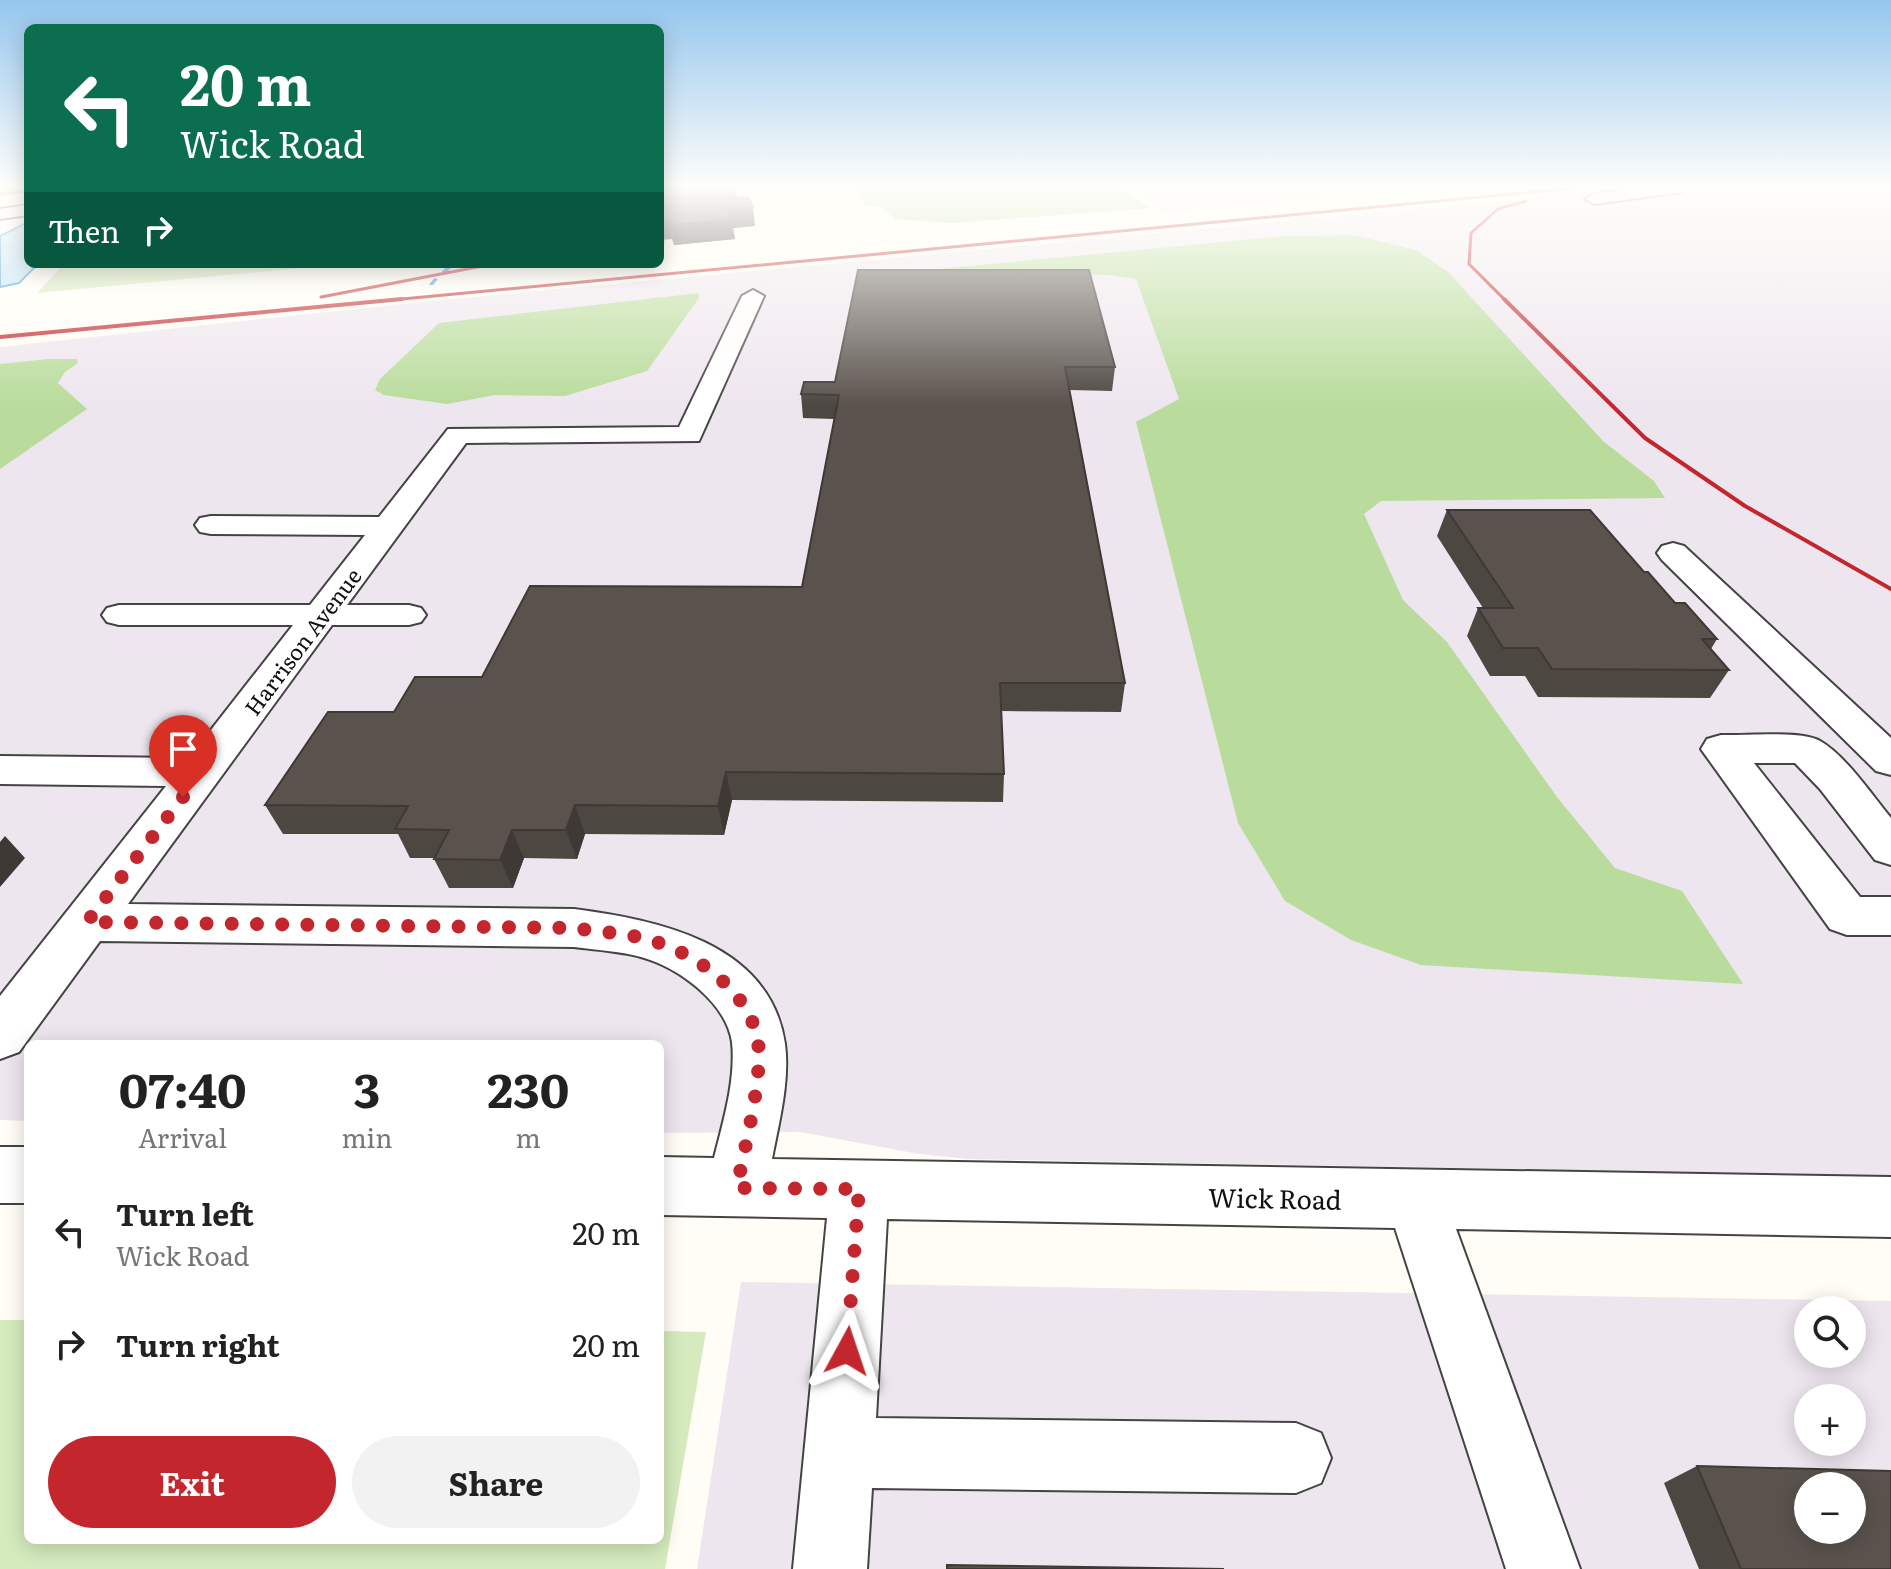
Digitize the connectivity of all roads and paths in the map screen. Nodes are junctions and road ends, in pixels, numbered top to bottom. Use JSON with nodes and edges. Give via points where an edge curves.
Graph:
{"nodes":[{"id":1,"x":753,"y":296,"type":"dead end"},
{"id":2,"x":211,"y":525,"type":"dead end"},
{"id":3,"x":390,"y":526,"type":"junction"},
{"id":4,"x":1673,"y":553,"type":"dead end"},
{"id":5,"x":119,"y":615,"type":"dead end"},
{"id":6,"x":409,"y":615,"type":"dead end"},
{"id":7,"x":322,"y":616,"type":"junction"},
{"id":8,"x":1891,"y":761,"type":"edge"},
{"id":9,"x":0,"y":770,"type":"edge"},
{"id":10,"x":202,"y":772,"type":"junction"},
{"id":11,"x":1835,"y":779,"type":"junction"},
{"id":12,"x":1891,"y":782,"type":"edge"},
{"id":13,"x":1891,"y":848,"type":"edge"},
{"id":14,"x":1891,"y":916,"type":"edge"},
{"id":15,"x":87,"y":922,"type":"junction"},
{"id":16,"x":0,"y":1036,"type":"edge"},
{"id":17,"x":0,"y":1175,"type":"edge"},
{"id":18,"x":24,"y":1175,"type":"edge"},
{"id":19,"x":664,"y":1186,"type":"edge"},
{"id":20,"x":737,"y":1188,"type":"junction"},
{"id":21,"x":859,"y":1189,"type":"junction"},
{"id":22,"x":1415,"y":1199,"type":"junction"},
{"id":23,"x":1891,"y":1207,"type":"edge"},
{"id":24,"x":839,"y":1453,"type":"junction"},
{"id":25,"x":1296,"y":1458,"type":"dead end"},
{"id":26,"x":830,"y":1569,"type":"edge"},
{"id":27,"x":1543,"y":1569,"type":"edge"}],
"edges":[{"from":1,"to":3,"type":"street","name":"Harrison Avenue","via":[[689,435],[458,435]]},
{"from":2,"to":3,"type":"street"},
{"from":3,"to":7,"type":"street","name":"Harrison Avenue"},
{"from":4,"to":8,"type":"street"},
{"from":5,"to":7,"type":"street"},
{"from":6,"to":7,"type":"street"},
{"from":7,"to":10,"type":"street","name":"Harrison Avenue"},
{"from":9,"to":10,"type":"street"},
{"from":10,"to":15,"type":"street","name":"Harrison Avenue"},
{"from":11,"to":12,"type":"street"},
{"from":11,"to":13,"type":"street"},
{"from":11,"to":14,"type":"street","via":[[1805,750],[1721,749],[1847,916]]},
{"from":15,"to":16,"type":"street","name":"Harrison Avenue"},
{"from":15,"to":20,"type":"street","via":[[574,928],[652,941],[691,957],[731,988],[751,1020],[758,1042],[757,1073]]},
{"from":17,"to":18,"type":"street"},
{"from":19,"to":20,"type":"street","name":"Wick Road"},
{"from":20,"to":21,"type":"street","name":"Wick Road"},
{"from":21,"to":22,"type":"street","name":"Wick Road"},
{"from":21,"to":24,"type":"street"},
{"from":22,"to":23,"type":"street","name":"Wick Road"},
{"from":22,"to":27,"type":"street"},
{"from":24,"to":25,"type":"street"},
{"from":24,"to":26,"type":"street"}]}
